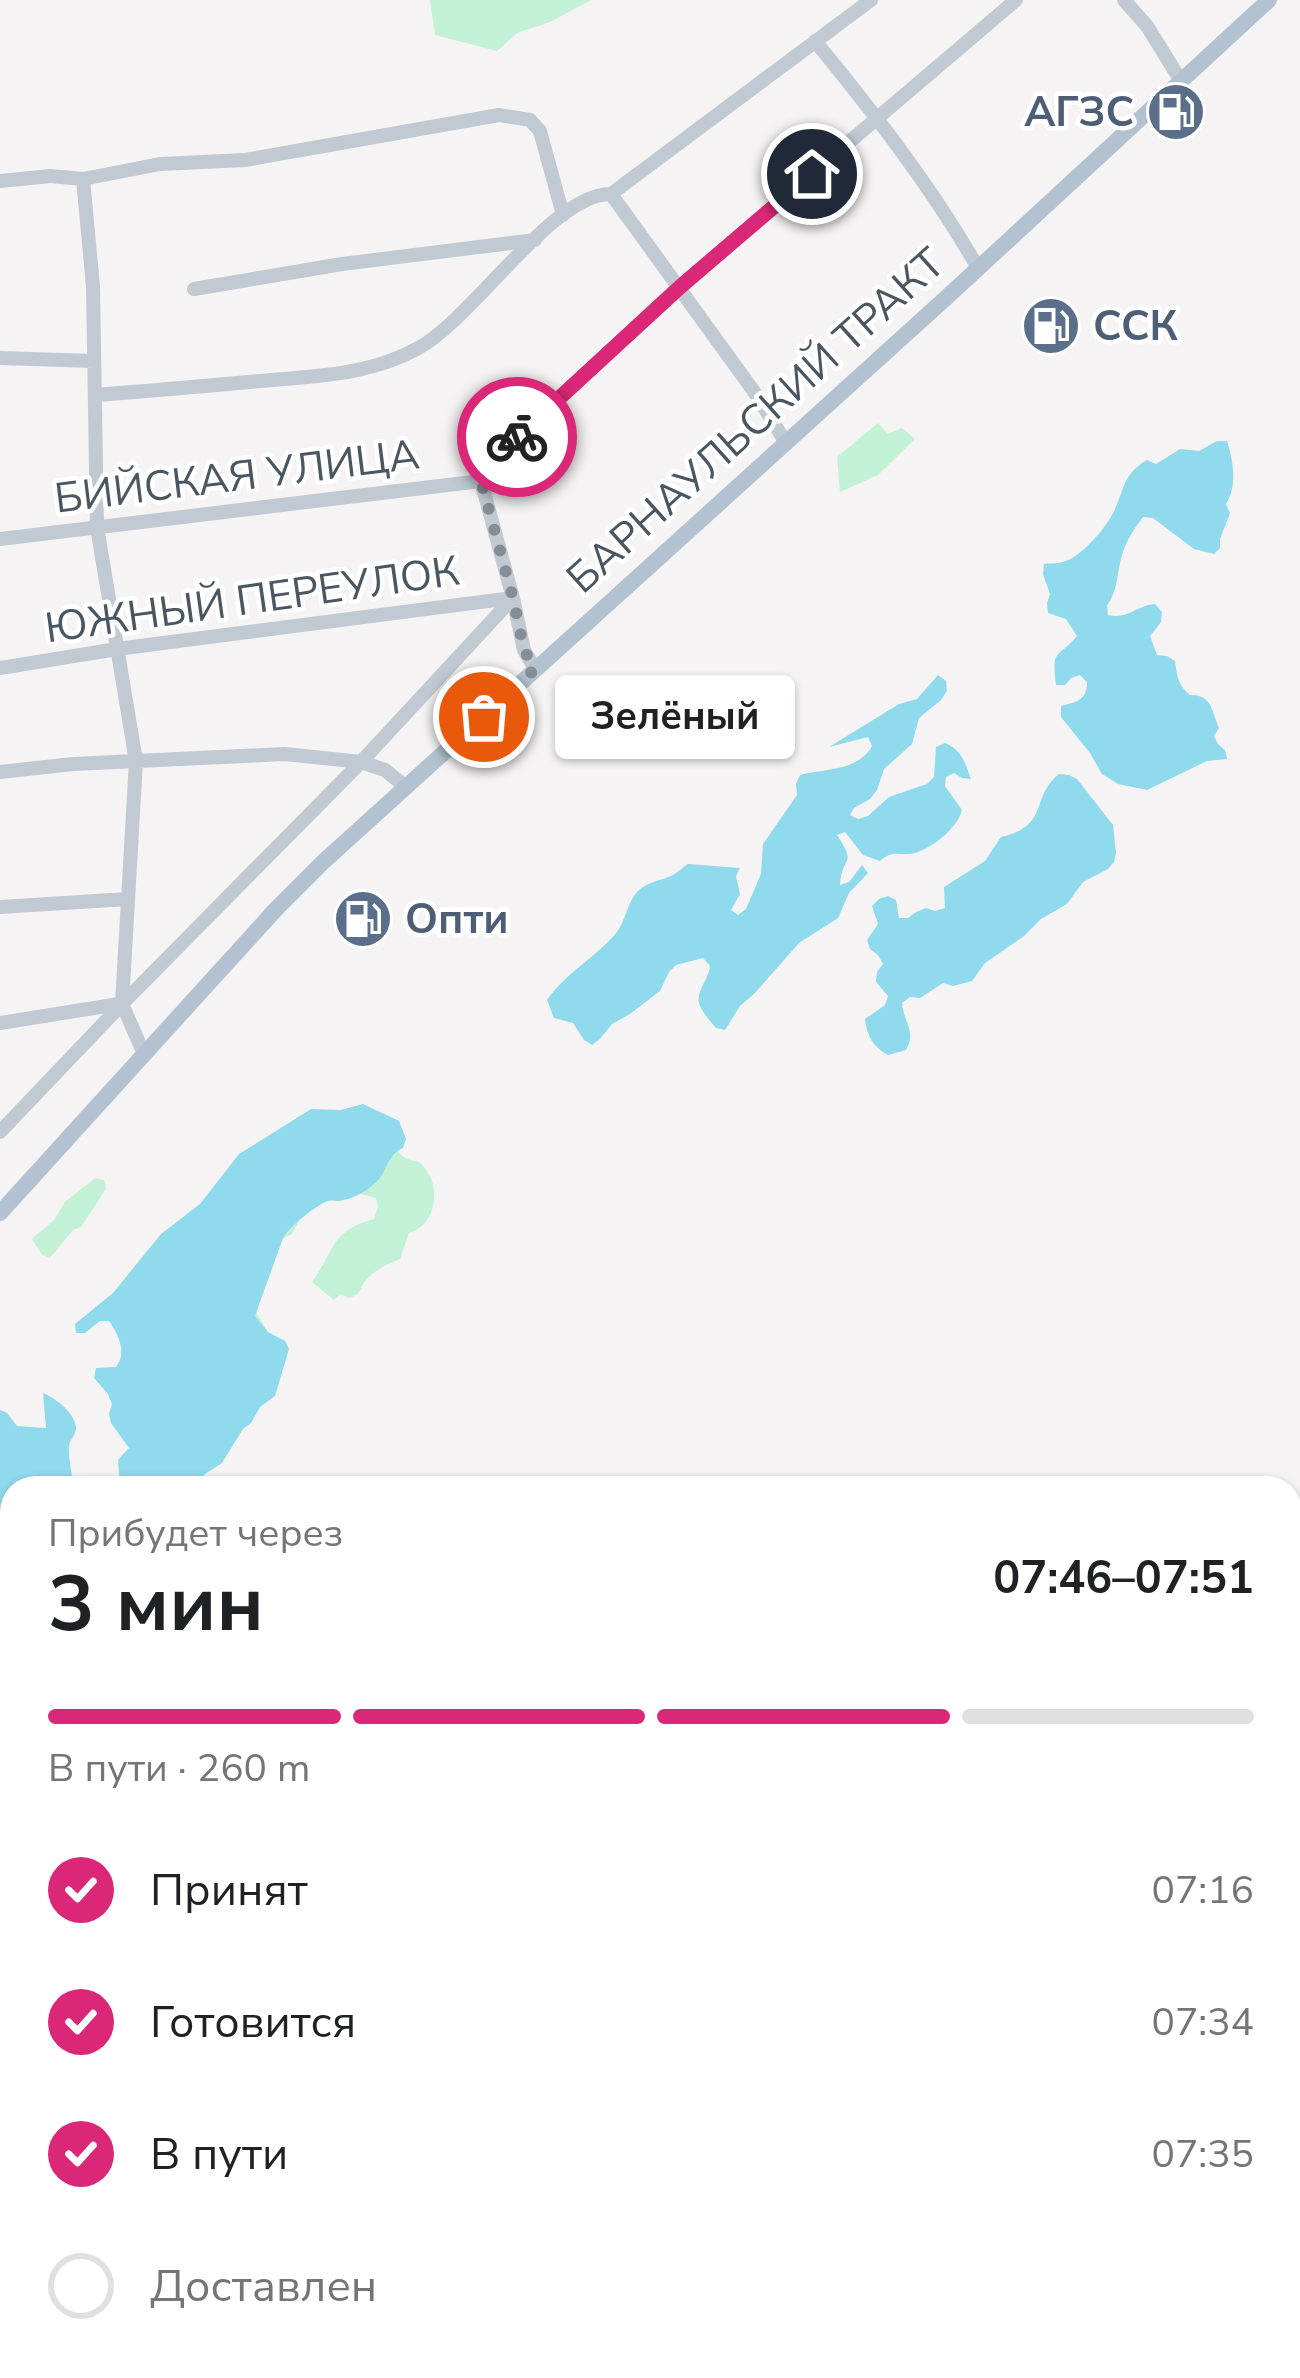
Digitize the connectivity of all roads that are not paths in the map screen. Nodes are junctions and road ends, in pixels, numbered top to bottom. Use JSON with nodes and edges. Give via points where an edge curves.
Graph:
{"nodes":[{"id":1,"x":871,"y":0,"type":"edge"},
{"id":2,"x":1016,"y":0,"type":"edge"},
{"id":3,"x":1124,"y":0,"type":"edge"},
{"id":4,"x":1269,"y":0,"type":"edge"},
{"id":5,"x":814,"y":41,"type":"junction"},
{"id":6,"x":1181,"y":81,"type":"junction"},
{"id":7,"x":879,"y":118,"type":"junction"},
{"id":8,"x":83,"y":178,"type":"junction"},
{"id":9,"x":0,"y":181,"type":"edge"},
{"id":10,"x":611,"y":194,"type":"junction"},
{"id":11,"x":563,"y":215,"type":"junction"},
{"id":12,"x":535,"y":240,"type":"junction"},
{"id":13,"x":978,"y":268,"type":"junction"},
{"id":14,"x":680,"y":287,"type":"junction"},
{"id":15,"x":194,"y":289,"type":"dead end"},
{"id":16,"x":0,"y":358,"type":"edge"},
{"id":17,"x":94,"y":361,"type":"junction"},
{"id":18,"x":95,"y":395,"type":"junction"},
{"id":19,"x":786,"y":442,"type":"junction"},
{"id":20,"x":481,"y":481,"type":"junction"},
{"id":21,"x":97,"y":527,"type":"junction"},
{"id":22,"x":0,"y":539,"type":"edge"},
{"id":23,"x":513,"y":598,"type":"junction"},
{"id":24,"x":117,"y":649,"type":"junction"},
{"id":25,"x":0,"y":668,"type":"edge"},
{"id":26,"x":535,"y":669,"type":"junction"},
{"id":27,"x":136,"y":761,"type":"junction"},
{"id":28,"x":361,"y":762,"type":"junction"},
{"id":29,"x":0,"y":772,"type":"edge"},
{"id":30,"x":406,"y":788,"type":"junction"},
{"id":31,"x":128,"y":898,"type":"junction"},
{"id":32,"x":0,"y":907,"type":"edge"},
{"id":33,"x":122,"y":1004,"type":"junction"},
{"id":34,"x":0,"y":1023,"type":"edge"},
{"id":35,"x":144,"y":1054,"type":"junction"},
{"id":36,"x":0,"y":1132,"type":"edge"},
{"id":37,"x":7,"y":1194,"type":"edge"},
{"id":38,"x":0,"y":1213,"type":"edge"}],
"edges":[{"from":1,"to":5,"type":"street"},
{"from":2,"to":7,"type":"street","name":"БИЙСКАЯ УЛИЦА"},
{"from":3,"to":6,"type":"street"},
{"from":4,"to":6,"type":"main road","name":"БАРНАУЛЬСКИЙ ТРАКТ"},
{"from":5,"to":7,"type":"street"},
{"from":5,"to":10,"type":"street"},
{"from":6,"to":13,"type":"main road","name":"БАРНАУЛЬСКИЙ ТРАКТ"},
{"from":7,"to":13,"type":"street"},
{"from":7,"to":14,"type":"street","name":"БИЙСКАЯ УЛИЦА"},
{"from":8,"to":9,"type":"street"},
{"from":8,"to":11,"type":"street","via":[[245,160],[500,115],[530,120],[540,131]]},
{"from":8,"to":17,"type":"street"},
{"from":10,"to":11,"type":"street","via":[[590,196]]},
{"from":10,"to":14,"type":"street"},
{"from":11,"to":12,"type":"street"},
{"from":12,"to":15,"type":"street"},
{"from":12,"to":18,"type":"street","via":[[427,343],[395,361],[340,374]]},
{"from":13,"to":19,"type":"main road","name":"БАРНАУЛЬСКИЙ ТРАКТ"},
{"from":14,"to":19,"type":"street"},
{"from":14,"to":20,"type":"street","name":"БИЙСКАЯ УЛИЦА","via":[[490,462]]},
{"from":16,"to":17,"type":"street"},
{"from":17,"to":18,"type":"street"},
{"from":18,"to":21,"type":"street"},
{"from":19,"to":26,"type":"main road","name":"БАРНАУЛЬСКИЙ ТРАКТ"},
{"from":20,"to":21,"type":"street","name":"БИЙСКАЯ УЛИЦА"},
{"from":20,"to":23,"type":"street"},
{"from":21,"to":22,"type":"street","name":"БИЙСКАЯ УЛИЦА"},
{"from":21,"to":24,"type":"street"},
{"from":23,"to":24,"type":"street","name":"ЮЖНЫЙ ПЕРЕУЛОК"},
{"from":23,"to":26,"type":"street"},
{"from":23,"to":28,"type":"street"},
{"from":24,"to":25,"type":"street","name":"ЮЖНЫЙ ПЕРЕУЛОК"},
{"from":24,"to":27,"type":"street"},
{"from":26,"to":30,"type":"main road","name":"БАРНАУЛЬСКИЙ ТРАКТ"},
{"from":27,"to":28,"type":"street","via":[[285,754]]},
{"from":27,"to":29,"type":"street"},
{"from":27,"to":31,"type":"street"},
{"from":28,"to":30,"type":"street"},
{"from":28,"to":33,"type":"street"},
{"from":30,"to":35,"type":"main road","name":"БАРНАУЛЬСКИЙ ТРАКТ","via":[[292,893]]},
{"from":31,"to":32,"type":"street"},
{"from":31,"to":33,"type":"street"},
{"from":33,"to":34,"type":"street"},
{"from":33,"to":35,"type":"street"},
{"from":33,"to":36,"type":"street"},
{"from":35,"to":37,"type":"main road","name":"БАРНАУЛЬСКИЙ ТРАКТ"},
{"from":37,"to":38,"type":"main road","name":"БАРНАУЛЬСКИЙ ТРАКТ"}]}
